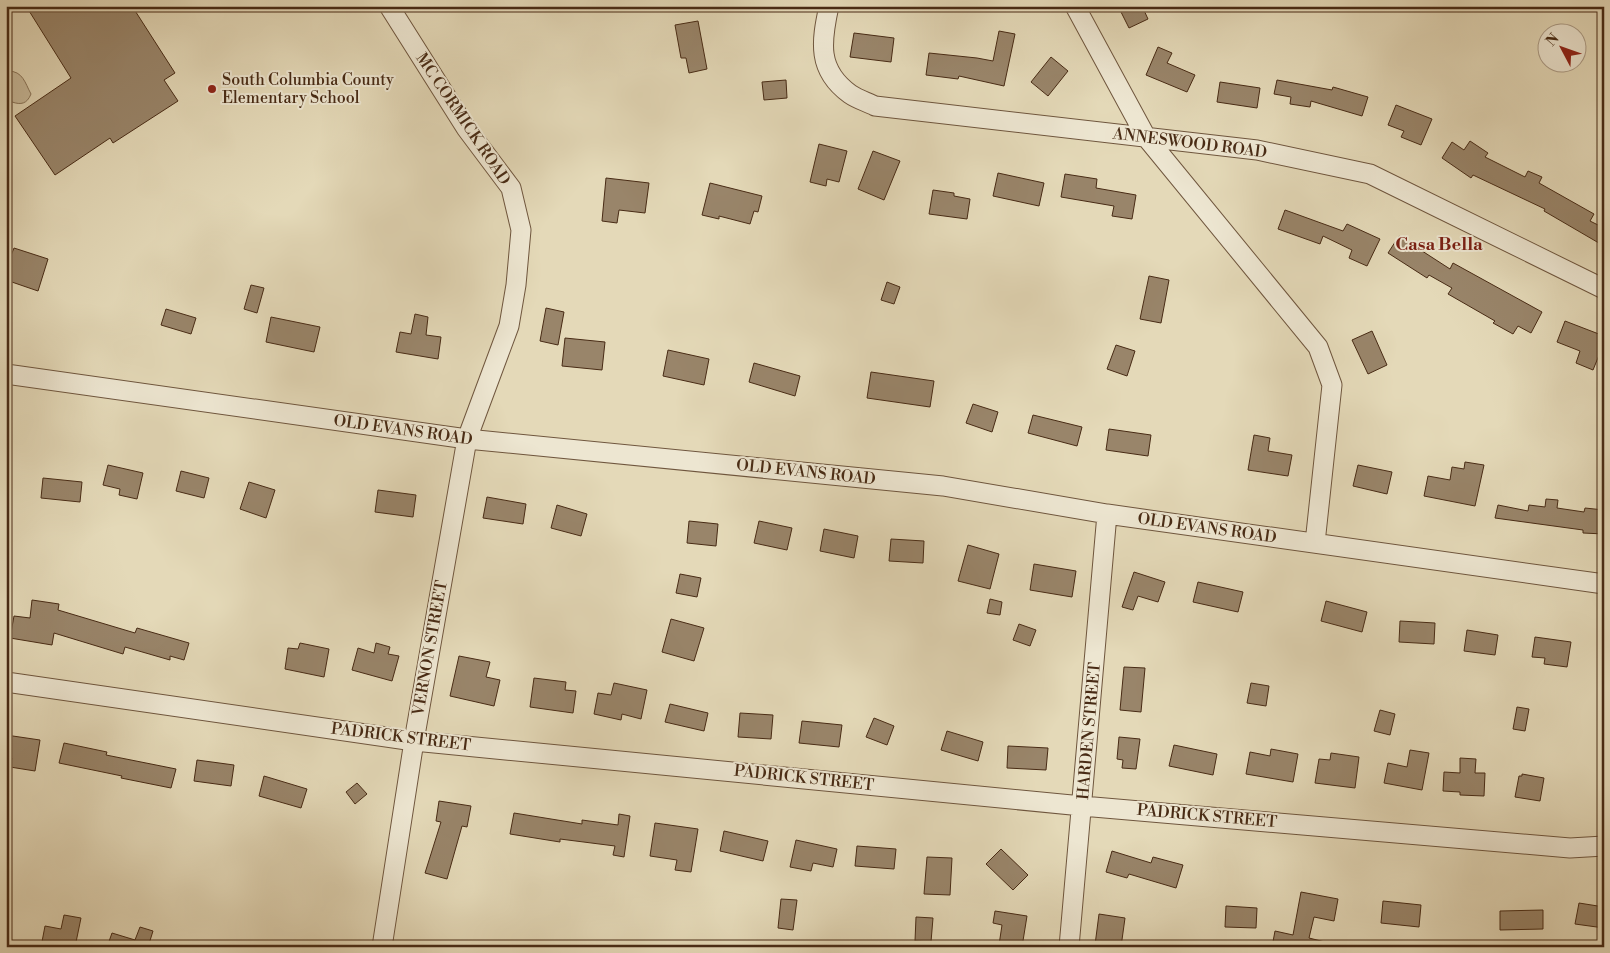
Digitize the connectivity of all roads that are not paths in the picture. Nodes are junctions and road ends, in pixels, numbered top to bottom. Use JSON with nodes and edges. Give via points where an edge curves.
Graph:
{"nodes":[{"id":1,"x":389,"y":6,"type":"edge"},
{"id":2,"x":829,"y":6,"type":"edge"},
{"id":3,"x":1075,"y":6,"type":"edge"},
{"id":4,"x":1146,"y":137,"type":"junction"},
{"id":5,"x":1604,"y":289,"type":"edge"},
{"id":6,"x":6,"y":374,"type":"edge"},
{"id":7,"x":467,"y":440,"type":"junction"},
{"id":8,"x":1107,"y":514,"type":"junction"},
{"id":9,"x":1315,"y":544,"type":"junction"},
{"id":10,"x":1604,"y":584,"type":"edge"},
{"id":11,"x":6,"y":682,"type":"edge"},
{"id":12,"x":414,"y":740,"type":"junction"},
{"id":13,"x":1082,"y":806,"type":"junction"},
{"id":14,"x":1604,"y":846,"type":"edge"},
{"id":15,"x":382,"y":947,"type":"edge"},
{"id":16,"x":1069,"y":947,"type":"edge"}],
"edges":[{"from":1,"to":7,"type":"street","name":"MC CORMICK ROAD","via":[[466,128],[511,188],[521,230],[509,326]]},
{"from":2,"to":4,"type":"street","name":"ANNESWOOD ROAD","via":[[823,32],[823,56],[834,79],[851,95],[875,106]]},
{"from":3,"to":4,"type":"street"},
{"from":4,"to":5,"type":"street","name":"ANNESWOOD ROAD","via":[[1257,150],[1370,174]]},
{"from":4,"to":9,"type":"street","via":[[1318,347],[1332,385]]},
{"from":6,"to":7,"type":"street","name":"OLD EVANS ROAD"},
{"from":7,"to":8,"type":"street","name":"OLD EVANS ROAD","via":[[943,486]]},
{"from":7,"to":12,"type":"street","name":"VERNON STREET"},
{"from":8,"to":9,"type":"street","name":"OLD EVANS ROAD"},
{"from":8,"to":13,"type":"street","name":"HARDEN STREET"},
{"from":9,"to":10,"type":"street","name":"OLD EVANS ROAD"},
{"from":11,"to":12,"type":"street","name":"PADRICK STREET"},
{"from":12,"to":13,"type":"street","name":"PADRICK STREET"},
{"from":12,"to":15,"type":"street","name":"VERNON STREET"},
{"from":13,"to":14,"type":"street","name":"PADRICK STREET","via":[[1570,848]]},
{"from":13,"to":16,"type":"street","name":"HARDEN STREET"}]}
